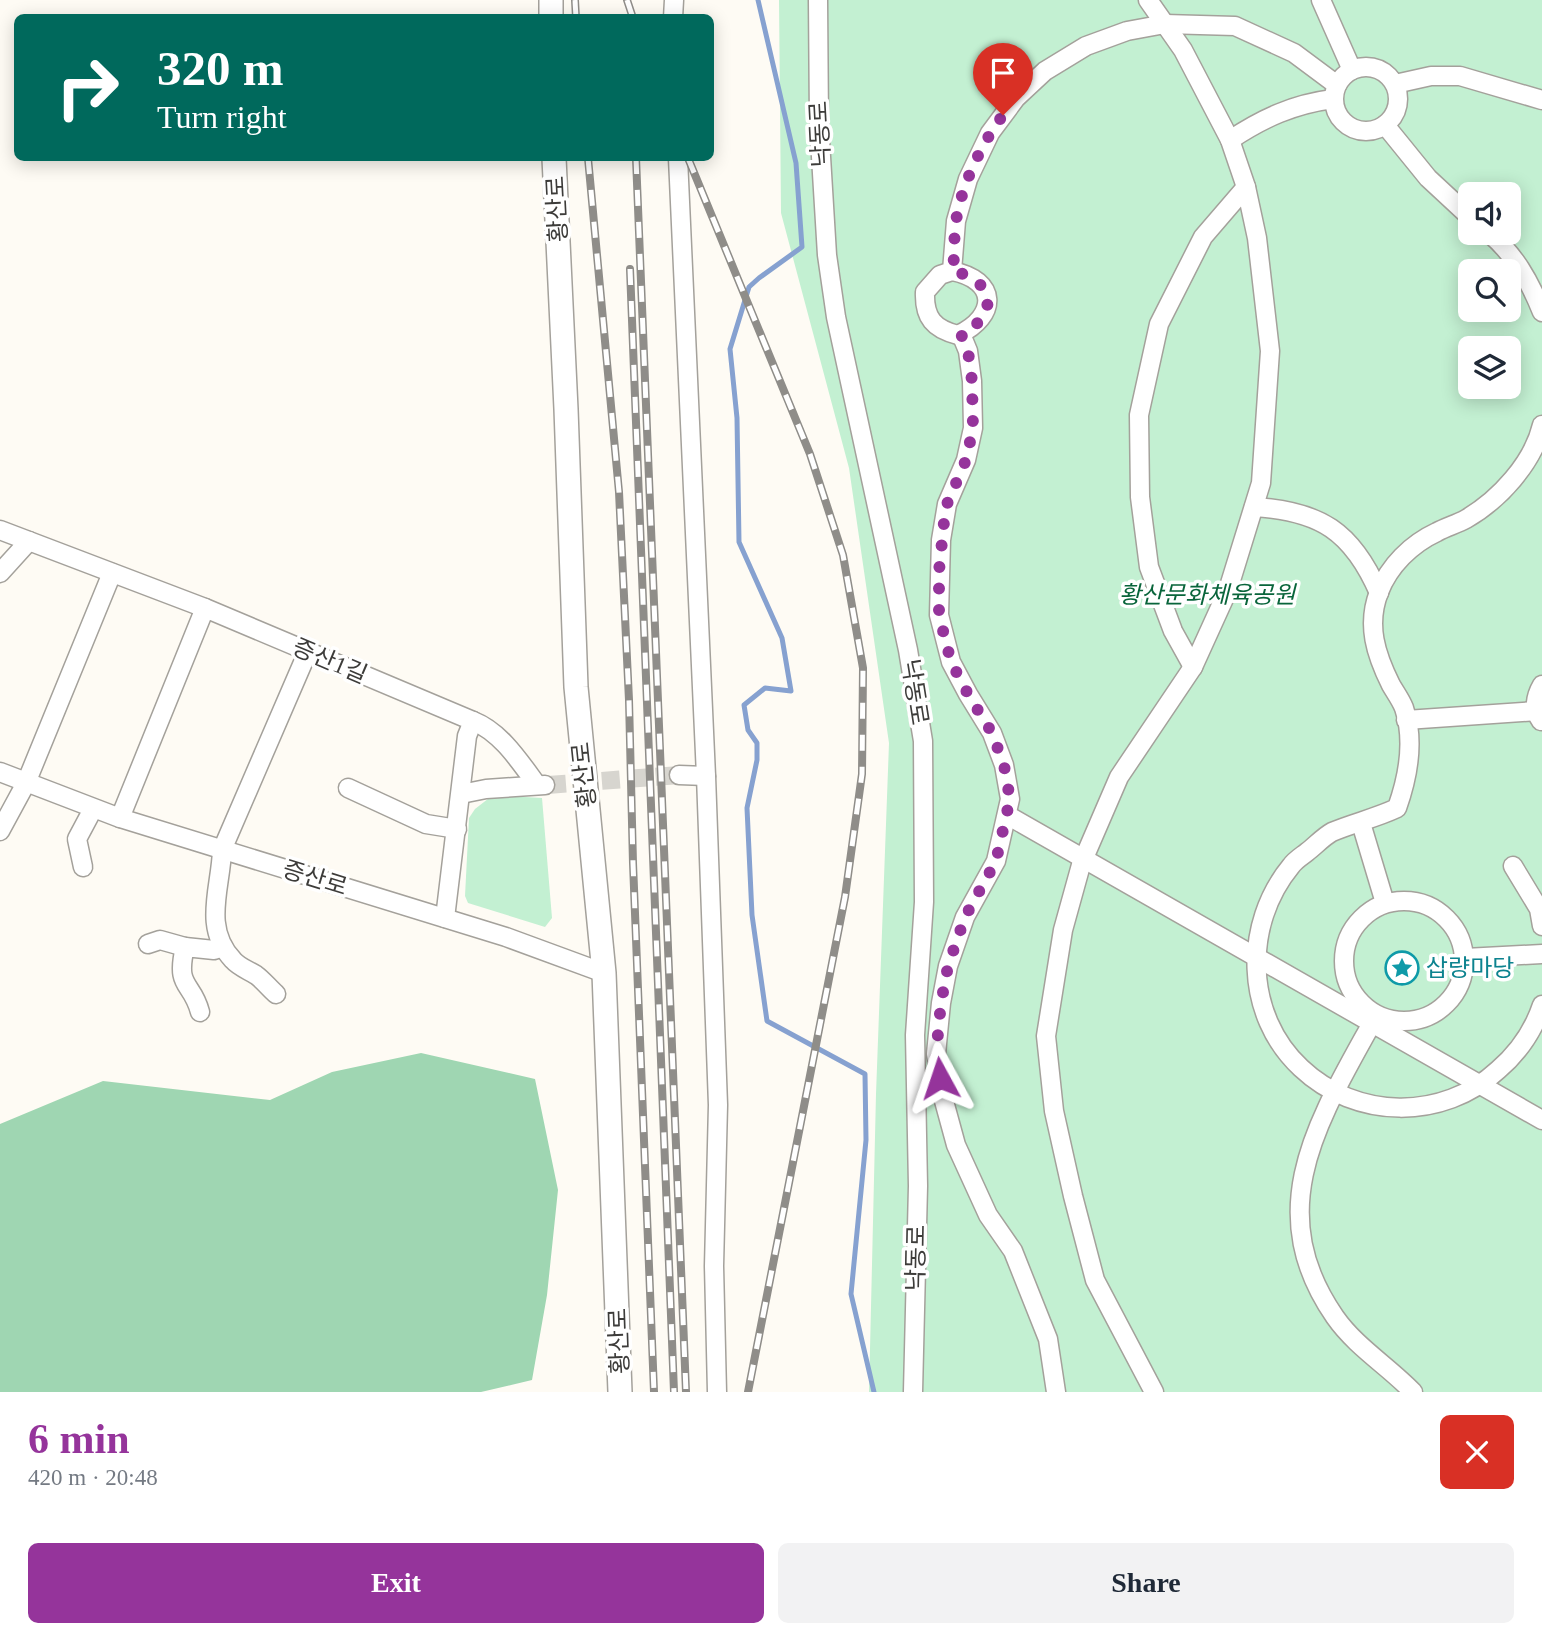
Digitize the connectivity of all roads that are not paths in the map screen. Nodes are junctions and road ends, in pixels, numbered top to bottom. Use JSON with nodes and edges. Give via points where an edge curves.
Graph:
{"nodes":[{"id":1,"x":818,"y":0,"type":"edge"},
{"id":2,"x":1148,"y":0,"type":"edge"},
{"id":3,"x":1321,"y":0,"type":"edge"},
{"id":4,"x":1165,"y":24,"type":"junction"},
{"id":5,"x":1352,"y":70,"type":"junction"},
{"id":6,"x":1395,"y":84,"type":"junction"},
{"id":7,"x":1335,"y":92,"type":"junction"},
{"id":8,"x":1542,"y":100,"type":"edge"},
{"id":9,"x":1385,"y":125,"type":"junction"},
{"id":10,"x":1230,"y":140,"type":"junction"},
{"id":11,"x":554,"y":161,"type":"edge"},
{"id":12,"x":678,"y":161,"type":"edge"},
{"id":13,"x":1245,"y":187,"type":"junction"},
{"id":14,"x":1458,"y":206,"type":"edge"},
{"id":15,"x":1501,"y":245,"type":"edge"},
{"id":16,"x":952,"y":271,"type":"junction"},
{"id":17,"x":1542,"y":312,"type":"edge"},
{"id":18,"x":961,"y":334,"type":"junction"},
{"id":19,"x":1542,"y":425,"type":"edge"},
{"id":20,"x":1254,"y":507,"type":"junction"},
{"id":21,"x":0,"y":530,"type":"edge"},
{"id":22,"x":29,"y":541,"type":"junction"},
{"id":23,"x":0,"y":573,"type":"edge"},
{"id":24,"x":112,"y":573,"type":"junction"},
{"id":25,"x":1379,"y":593,"type":"junction"},
{"id":26,"x":205,"y":608,"type":"junction"},
{"id":27,"x":308,"y":652,"type":"junction"},
{"id":28,"x":1193,"y":667,"type":"junction"},
{"id":29,"x":1542,"y":685,"type":"edge"},
{"id":30,"x":1539,"y":717,"type":"edge"},
{"id":31,"x":1406,"y":720,"type":"junction"},
{"id":32,"x":473,"y":721,"type":"junction"},
{"id":33,"x":0,"y":772,"type":"edge"},
{"id":34,"x":679,"y":775,"type":"tunnel mouth"},
{"id":35,"x":706,"y":776,"type":"junction"},
{"id":36,"x":26,"y":783,"type":"junction"},
{"id":37,"x":348,"y":788,"type":"dead end"},
{"id":38,"x":461,"y":794,"type":"junction"},
{"id":39,"x":93,"y":808,"type":"junction"},
{"id":40,"x":1007,"y":816,"type":"junction"},
{"id":41,"x":120,"y":818,"type":"junction"},
{"id":42,"x":1361,"y":822,"type":"junction"},
{"id":43,"x":457,"y":829,"type":"junction"},
{"id":44,"x":0,"y":831,"type":"edge"},
{"id":45,"x":222,"y":849,"type":"junction"},
{"id":46,"x":1083,"y":859,"type":"junction"},
{"id":47,"x":1513,"y":866,"type":"dead end"},
{"id":48,"x":83,"y":867,"type":"dead end"},
{"id":49,"x":1385,"y":903,"type":"junction"},
{"id":50,"x":445,"y":918,"type":"junction"},
{"id":51,"x":1542,"y":926,"type":"edge"},
{"id":52,"x":148,"y":944,"type":"dead end"},
{"id":53,"x":185,"y":947,"type":"junction"},
{"id":54,"x":223,"y":947,"type":"junction"},
{"id":55,"x":1542,"y":954,"type":"edge"},
{"id":56,"x":1255,"y":956,"type":"junction"},
{"id":57,"x":1465,"y":958,"type":"junction"},
{"id":58,"x":604,"y":973,"type":"junction"},
{"id":59,"x":276,"y":994,"type":"dead end"},
{"id":60,"x":1542,"y":1005,"type":"edge"},
{"id":61,"x":200,"y":1012,"type":"dead end"},
{"id":62,"x":1372,"y":1023,"type":"junction"},
{"id":63,"x":1482,"y":1085,"type":"junction"},
{"id":64,"x":1334,"y":1092,"type":"junction"},
{"id":65,"x":1542,"y":1120,"type":"edge"},
{"id":66,"x":620,"y":1392,"type":"edge"},
{"id":67,"x":717,"y":1392,"type":"edge"},
{"id":68,"x":912,"y":1392,"type":"edge"},
{"id":69,"x":1056,"y":1392,"type":"edge"},
{"id":70,"x":1154,"y":1392,"type":"edge"},
{"id":71,"x":1413,"y":1392,"type":"edge"}],
"edges":[{"from":1,"to":68,"type":"street","name":"낙동로","via":[[819,124],[829,268],[923,741],[924,902],[915,1035],[918,1186]]},
{"from":2,"to":4,"type":"street"},
{"from":3,"to":5,"type":"street"},
{"from":4,"to":7,"type":"street","via":[[1235,26],[1294,53]]},
{"from":4,"to":10,"type":"street"},
{"from":4,"to":16,"type":"street","via":[[1086,46],[1045,71],[1016,98],[990,133],[968,179],[956,221]]},
{"from":5,"to":6,"type":"street","via":[[1379,69]]},
{"from":5,"to":7,"type":"street","via":[[1339,80]]},
{"from":6,"to":8,"type":"street","via":[[1431,76],[1460,76]]},
{"from":6,"to":9,"type":"street","via":[[1398,106]]},
{"from":7,"to":9,"type":"street","via":[[1339,119],[1347,126],[1367,132]]},
{"from":7,"to":10,"type":"street","via":[[1281,110]]},
{"from":9,"to":14,"type":"street","via":[[1428,178]]},
{"from":10,"to":13,"type":"street"},
{"from":11,"to":58,"type":"main road","name":"황산로","via":[[576,687]]},
{"from":12,"to":35,"type":"street"},
{"from":13,"to":20,"type":"street","via":[[1258,239],[1270,351],[1261,483]]},
{"from":13,"to":28,"type":"street","via":[[1203,237],[1159,324],[1139,415],[1140,496],[1149,568],[1173,631]]},
{"from":15,"to":17,"type":"street","via":[[1517,261]]},
{"from":16,"to":18,"type":"street","via":[[978,281],[988,295],[988,311]]},
{"from":16,"to":18,"type":"street","via":[[934,281],[925,292],[925,302],[937,329]]},
{"from":18,"to":40,"type":"street","via":[[972,381],[973,428],[966,460],[947,504],[939,615],[951,662],[992,733],[1004,765],[1010,799]]},
{"from":19,"to":25,"type":"street","via":[[1539,439],[1506,486],[1486,506],[1412,546]]},
{"from":20,"to":25,"type":"street","via":[[1304,515],[1345,537]]},
{"from":20,"to":28,"type":"street","via":[[1228,590]]},
{"from":21,"to":22,"type":"street","name":"증산1길"},
{"from":22,"to":23,"type":"street"},
{"from":22,"to":24,"type":"street","name":"증산1길"},
{"from":24,"to":26,"type":"street","name":"증산1길"},
{"from":24,"to":36,"type":"street"},
{"from":25,"to":31,"type":"street","via":[[1373,636],[1378,659]]},
{"from":26,"to":27,"type":"street","name":"증산1길"},
{"from":26,"to":41,"type":"street"},
{"from":27,"to":32,"type":"street","name":"증산1길"},
{"from":27,"to":45,"type":"street"},
{"from":28,"to":46,"type":"street","via":[[1119,777]]},
{"from":29,"to":30,"type":"street","via":[[1536,697]]},
{"from":30,"to":31,"type":"street"},
{"from":31,"to":42,"type":"street","via":[[1409,758],[1397,808]]},
{"from":32,"to":38,"type":"street"},
{"from":32,"to":38,"type":"street","name":"증산1길","via":[[487,727],[542,785]]},
{"from":33,"to":36,"type":"street","name":"증산로"},
{"from":34,"to":35,"type":"street"},
{"from":35,"to":67,"type":"street","via":[[718,1105]]},
{"from":36,"to":39,"type":"street","name":"증산로"},
{"from":36,"to":44,"type":"street"},
{"from":37,"to":43,"type":"street","via":[[426,824]]},
{"from":38,"to":43,"type":"street"},
{"from":39,"to":41,"type":"street","name":"증산로"},
{"from":39,"to":48,"type":"street","via":[[77,839]]},
{"from":40,"to":46,"type":"street"},
{"from":40,"to":69,"type":"street","via":[[996,861],[965,917],[948,966],[936,1054],[956,1145],[988,1215],[1013,1251],[1048,1339]]},
{"from":41,"to":45,"type":"street","name":"증산로"},
{"from":42,"to":49,"type":"street"},
{"from":42,"to":56,"type":"street","via":[[1330,833],[1292,864],[1265,907]]},
{"from":43,"to":50,"type":"street"},
{"from":45,"to":50,"type":"street","name":"증산로"},
{"from":45,"to":54,"type":"street","via":[[214,914]]},
{"from":46,"to":56,"type":"street"},
{"from":46,"to":70,"type":"street","via":[[1063,930],[1046,1036],[1054,1111],[1096,1280]]},
{"from":47,"to":51,"type":"street","via":[[1539,909]]},
{"from":49,"to":57,"type":"street","via":[[1411,900],[1431,906],[1459,936]]},
{"from":49,"to":57,"type":"street","via":[[1358,920],[1343,956],[1348,984],[1365,1008],[1401,1021],[1422,1019],[1454,995]]},
{"from":50,"to":58,"type":"street","name":"증산로"},
{"from":52,"to":53,"type":"street","via":[[160,940]]},
{"from":53,"to":54,"type":"street"},
{"from":53,"to":61,"type":"street","via":[[183,981]]},
{"from":54,"to":59,"type":"street"},
{"from":55,"to":57,"type":"street"},
{"from":56,"to":62,"type":"street"},
{"from":56,"to":64,"type":"street","via":[[1259,997],[1275,1035],[1300,1068]]},
{"from":58,"to":66,"type":"main road","name":"황산로"},
{"from":60,"to":63,"type":"street","via":[[1518,1052]]},
{"from":62,"to":63,"type":"street"},
{"from":62,"to":64,"type":"street"},
{"from":63,"to":64,"type":"street","via":[[1447,1102],[1409,1109],[1370,1106]]},
{"from":63,"to":65,"type":"street"},
{"from":64,"to":71,"type":"street","via":[[1301,1178],[1305,1252],[1335,1317],[1359,1345]]}]}
